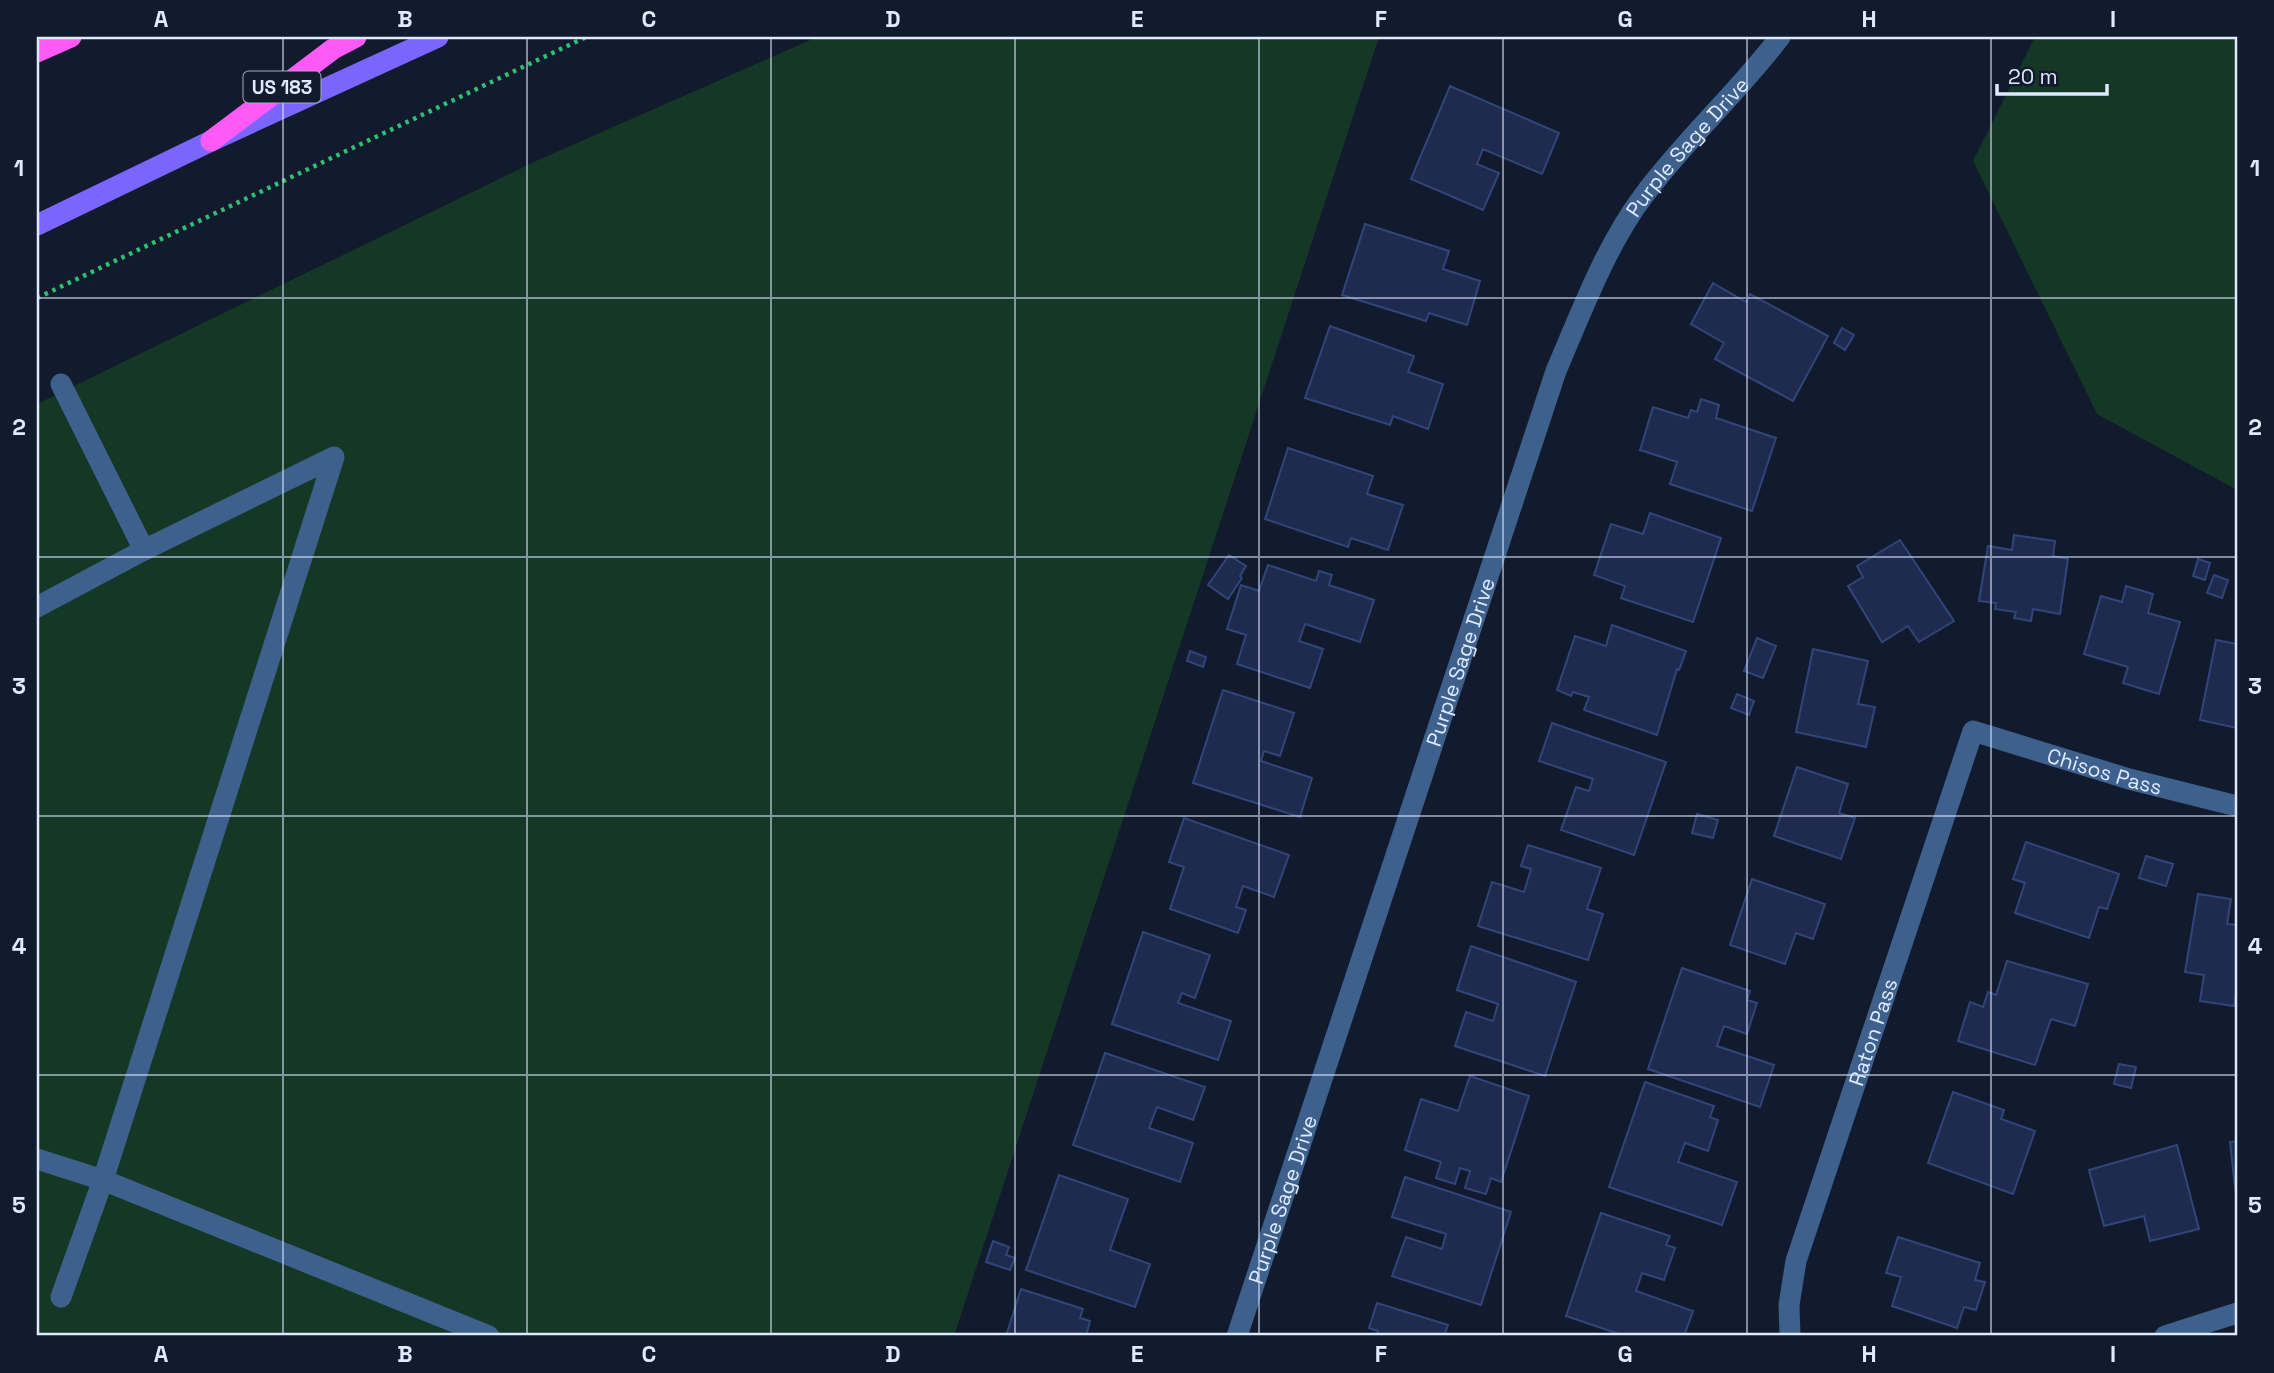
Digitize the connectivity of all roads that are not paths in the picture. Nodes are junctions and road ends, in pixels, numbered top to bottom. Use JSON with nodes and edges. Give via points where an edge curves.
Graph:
{"nodes":[{"id":1,"x":71,"y":37,"type":"edge"},
{"id":2,"x":356,"y":37,"type":"edge"},
{"id":3,"x":438,"y":37,"type":"edge"},
{"id":4,"x":1780,"y":37,"type":"edge"},
{"id":5,"x":37,"y":52,"type":"edge"},
{"id":6,"x":211,"y":141,"type":"junction"},
{"id":7,"x":37,"y":225,"type":"edge"},
{"id":8,"x":61,"y":384,"type":"dead end"},
{"id":9,"x":144,"y":550,"type":"junction"},
{"id":10,"x":37,"y":607,"type":"edge"},
{"id":11,"x":1973,"y":731,"type":"joint"},
{"id":12,"x":2237,"y":806,"type":"edge"},
{"id":13,"x":37,"y":1159,"type":"edge"},
{"id":14,"x":103,"y":1180,"type":"junction"},
{"id":15,"x":61,"y":1297,"type":"dead end"},
{"id":16,"x":2237,"y":1313,"type":"edge"},
{"id":17,"x":489,"y":1336,"type":"edge"},
{"id":18,"x":1237,"y":1336,"type":"edge"},
{"id":19,"x":1790,"y":1336,"type":"edge"},
{"id":20,"x":2165,"y":1336,"type":"edge"}],
"edges":[{"from":1,"to":5,"type":"highway"},
{"from":2,"to":6,"type":"highway","number":"US 183","via":[[333,49]]},
{"from":3,"to":6,"type":"main road"},
{"from":4,"to":18,"type":"street","name":"Purple Sage Drive","via":[[1643,196],[1603,263],[1556,371]]},
{"from":6,"to":7,"type":"main road","number":"US 183"},
{"from":8,"to":9,"type":"street"},
{"from":9,"to":10,"type":"street"},
{"from":9,"to":14,"type":"street","via":[[334,457]]},
{"from":11,"to":12,"type":"street","name":"Chisos Pass","via":[[2129,779]]},
{"from":11,"to":19,"type":"street","name":"Raton Pass","via":[[1796,1261]]},
{"from":13,"to":14,"type":"street"},
{"from":14,"to":15,"type":"street"},
{"from":14,"to":17,"type":"street"},
{"from":16,"to":20,"type":"street"}]}
